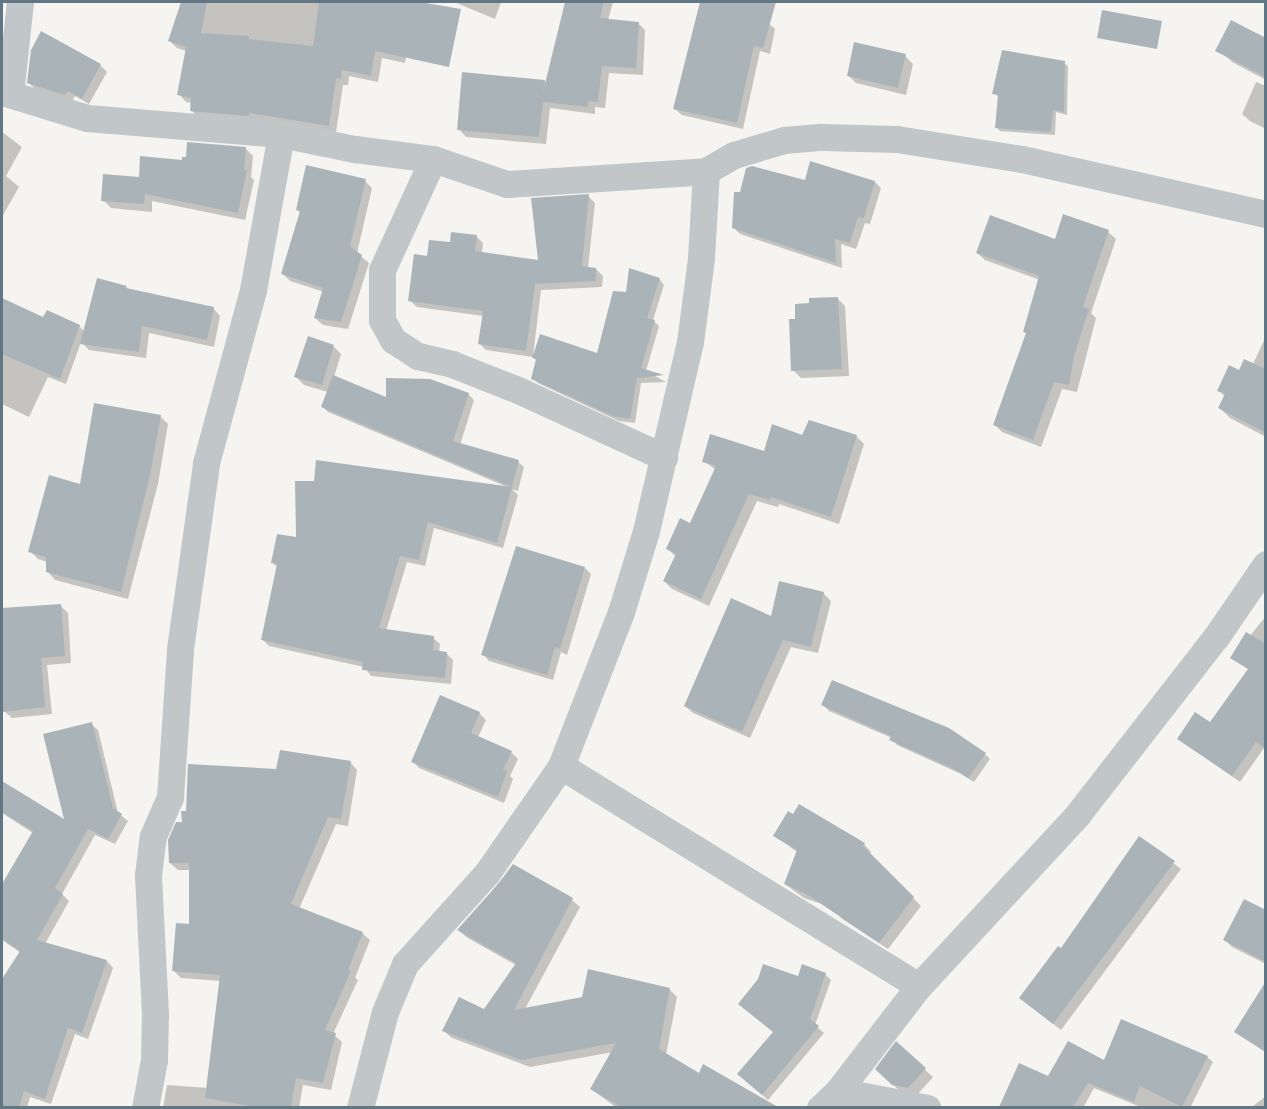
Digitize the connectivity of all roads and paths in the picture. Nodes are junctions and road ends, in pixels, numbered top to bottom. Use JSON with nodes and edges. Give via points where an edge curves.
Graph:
{"nodes":[{"id":1,"x":20,"y":2,"type":"edge"},
{"id":2,"x":6,"y":93,"type":"edge"},
{"id":3,"x":281,"y":134,"type":"junction"},
{"id":4,"x":433,"y":159,"type":"junction"},
{"id":5,"x":706,"y":171,"type":"junction"},
{"id":6,"x":1266,"y":214,"type":"edge"},
{"id":7,"x":664,"y":457,"type":"junction"},
{"id":8,"x":1266,"y":564,"type":"edge"},
{"id":9,"x":561,"y":766,"type":"junction"},
{"id":10,"x":919,"y":986,"type":"junction"},
{"id":11,"x":829,"y":1099,"type":"edge"},
{"id":12,"x":145,"y":1107,"type":"edge"},
{"id":13,"x":360,"y":1107,"type":"edge"},
{"id":14,"x":927,"y":1107,"type":"edge"}],
"edges":[{"from":1,"to":2,"type":"street"},
{"from":2,"to":3,"type":"street","via":[[87,118]]},
{"from":3,"to":4,"type":"street"},
{"from":3,"to":12,"type":"street","via":[[253,290],[206,463],[180,649],[170,797],[153,836],[148,875],[154,1060]]},
{"from":4,"to":5,"type":"street","via":[[507,184]]},
{"from":4,"to":7,"type":"street","via":[[382,270],[382,320],[393,340],[418,356],[452,364],[518,390]]},
{"from":5,"to":6,"type":"street","via":[[734,155],[784,140],[897,139],[1022,159]]},
{"from":5,"to":7,"type":"street","via":[[701,258],[690,342]]},
{"from":7,"to":9,"type":"street","via":[[621,612]]},
{"from":8,"to":10,"type":"street","via":[[1216,637],[1078,814]]},
{"from":9,"to":10,"type":"street"},
{"from":9,"to":13,"type":"street","via":[[487,873],[405,964],[385,1012]]},
{"from":10,"to":11,"type":"street"},
{"from":11,"to":14,"type":"street"}]}
